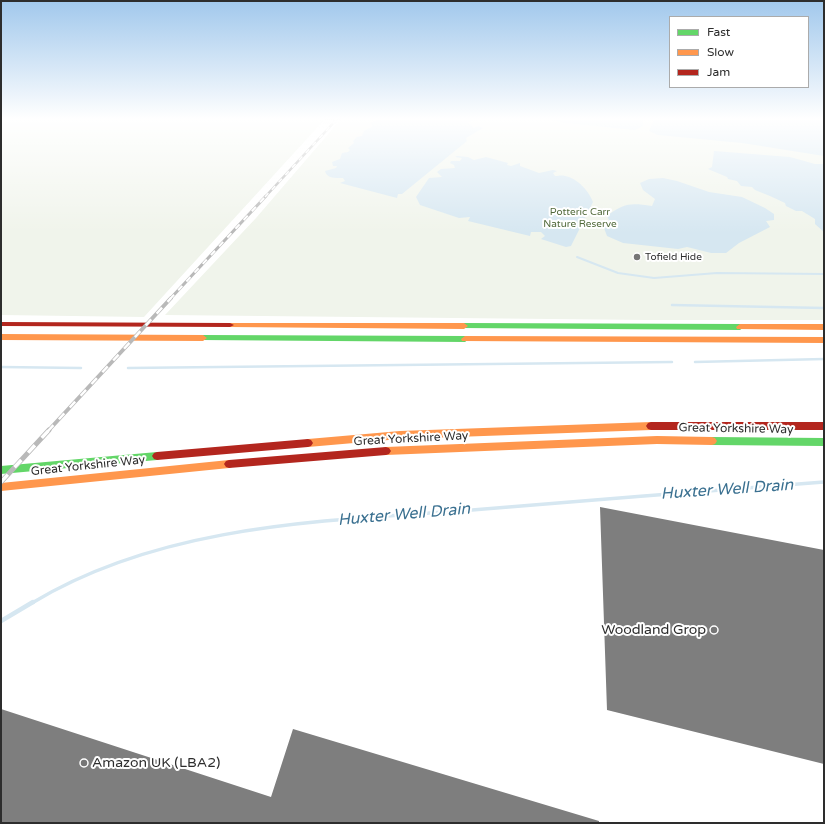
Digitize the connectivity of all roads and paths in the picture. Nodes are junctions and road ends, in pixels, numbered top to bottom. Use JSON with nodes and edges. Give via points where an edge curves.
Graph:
{"nodes":[{"id":1,"x":1,"y":324,"type":"edge"},
{"id":2,"x":824,"y":327,"type":"edge"},
{"id":3,"x":1,"y":337,"type":"edge"},
{"id":4,"x":824,"y":340,"type":"edge"},
{"id":5,"x":824,"y":426,"type":"edge"},
{"id":6,"x":824,"y":442,"type":"edge"},
{"id":7,"x":1,"y":470,"type":"edge"},
{"id":8,"x":1,"y":487,"type":"edge"}],
"edges":[{"from":1,"to":2,"type":"highway"},
{"from":3,"to":4,"type":"highway"},
{"from":5,"to":7,"type":"highway","name":"Great Yorkshire Way","via":[[632,426],[400,435]]},
{"from":6,"to":8,"type":"highway","name":"Great Yorkshire Way","via":[[657,440],[398,450]]}]}
